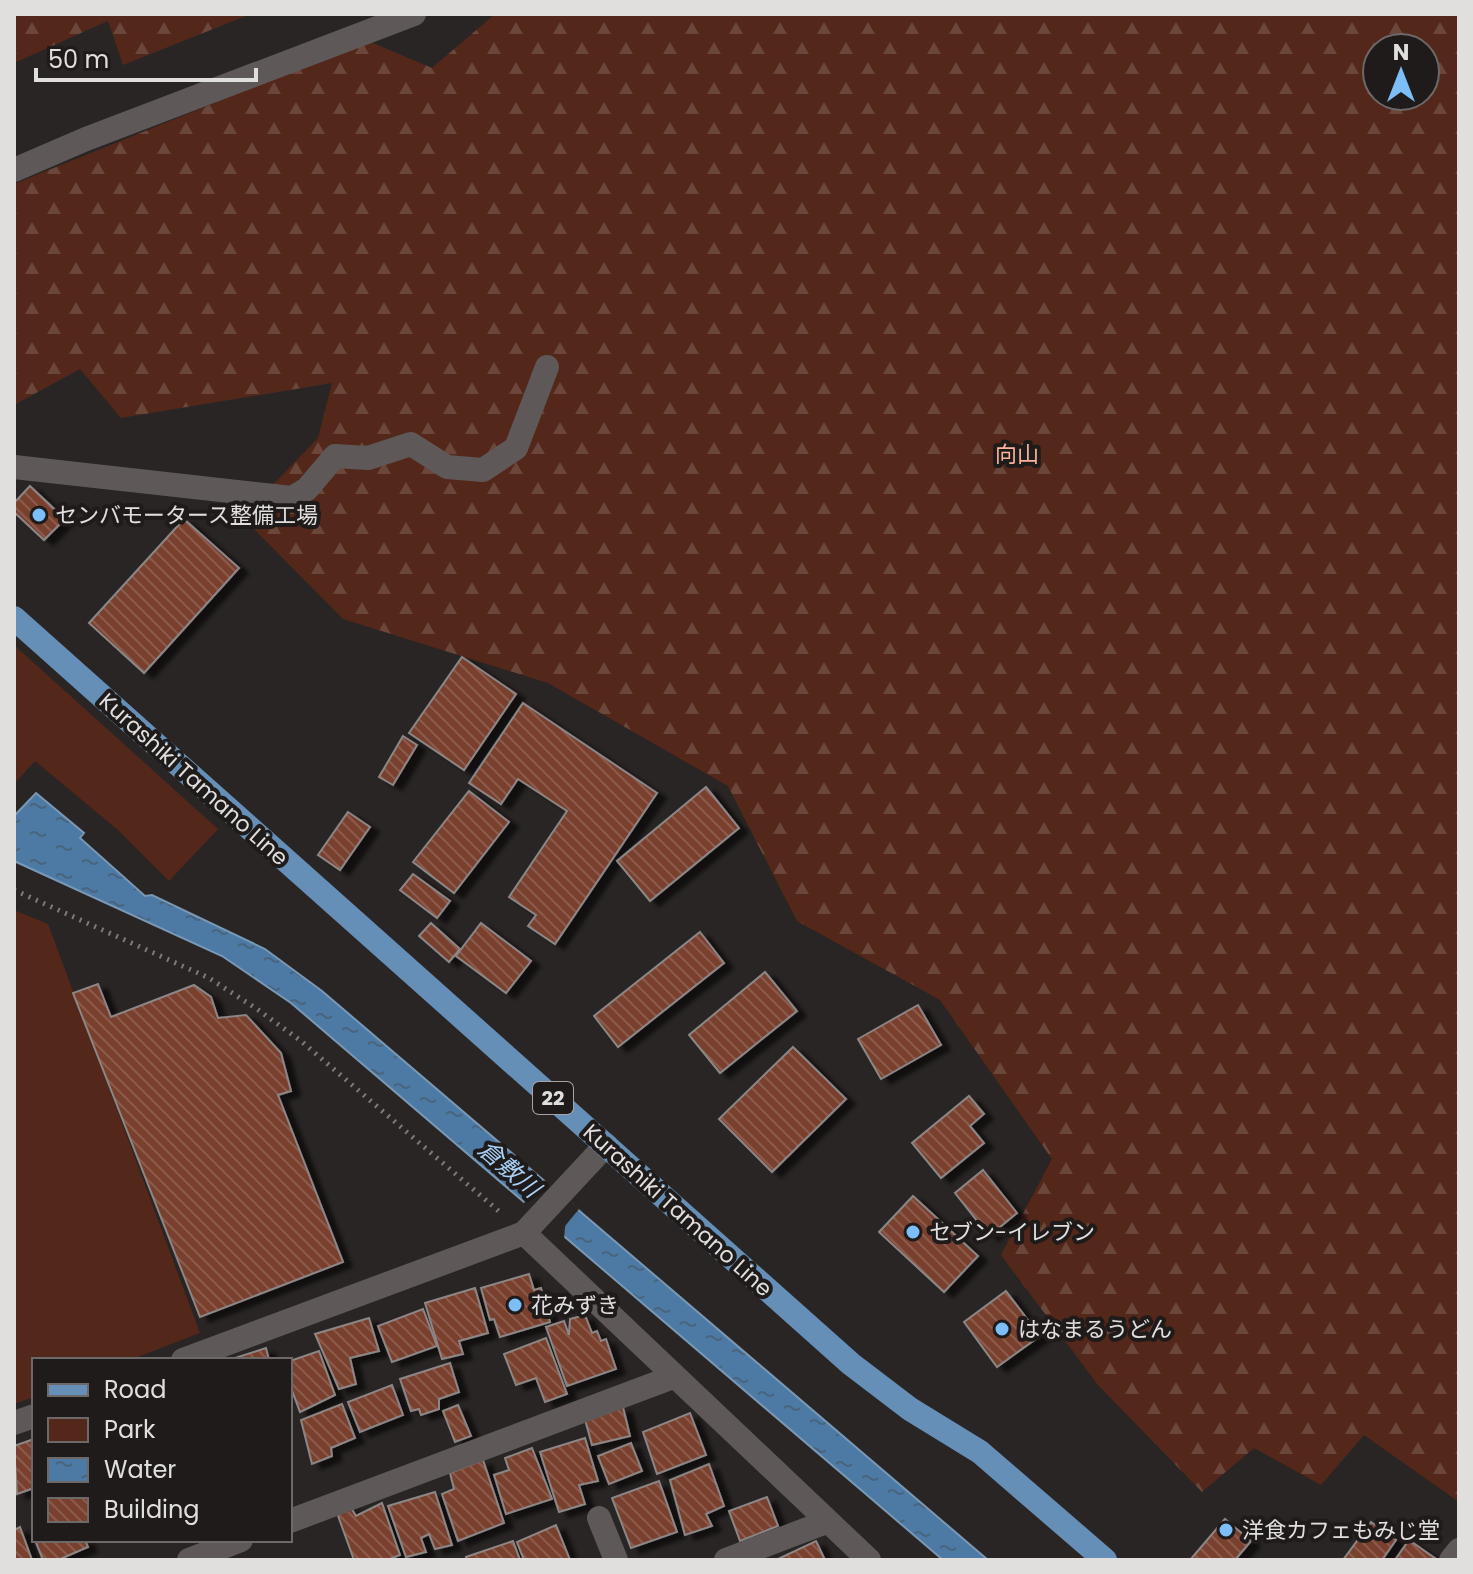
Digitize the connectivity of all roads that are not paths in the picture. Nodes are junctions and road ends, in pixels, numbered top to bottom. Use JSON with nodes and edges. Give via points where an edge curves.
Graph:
{"nodes":[{"id":1,"x":414,"y":14,"type":"edge"},
{"id":2,"x":14,"y":170,"type":"edge"},
{"id":3,"x":547,"y":367,"type":"dead end"},
{"id":4,"x":14,"y":467,"type":"edge"},
{"id":5,"x":14,"y":618,"type":"edge"},
{"id":6,"x":606,"y":1145,"type":"junction"},
{"id":7,"x":528,"y":1230,"type":"junction"},
{"id":8,"x":188,"y":1358,"type":"edge"},
{"id":9,"x":673,"y":1377,"type":"junction"},
{"id":10,"x":599,"y":1518,"type":"dead end"},
{"id":11,"x":292,"y":1520,"type":"edge"},
{"id":12,"x":826,"y":1522,"type":"junction"},
{"id":13,"x":235,"y":1542,"type":"edge"},
{"id":14,"x":1459,"y":1550,"type":"edge"},
{"id":15,"x":189,"y":1560,"type":"edge"},
{"id":16,"x":616,"y":1560,"type":"edge"},
{"id":17,"x":726,"y":1560,"type":"edge"},
{"id":18,"x":869,"y":1560,"type":"edge"},
{"id":19,"x":1105,"y":1560,"type":"edge"},
{"id":20,"x":1451,"y":1560,"type":"edge"}],
"edges":[{"from":1,"to":2,"type":"street"},
{"from":3,"to":4,"type":"street","via":[[516,448],[483,470],[447,467],[411,444],[368,458],[335,456],[307,489],[292,498]]},
{"from":5,"to":6,"type":"main road","name":"Kurashiki Tamano Line","number":"22"},
{"from":6,"to":7,"type":"street"},
{"from":6,"to":19,"type":"main road","name":"Kurashiki Tamano Line","number":"22","via":[[851,1364],[980,1452]]},
{"from":7,"to":8,"type":"street"},
{"from":7,"to":9,"type":"street"},
{"from":9,"to":11,"type":"street"},
{"from":9,"to":12,"type":"street"},
{"from":10,"to":16,"type":"street"},
{"from":12,"to":17,"type":"street"},
{"from":12,"to":18,"type":"street"},
{"from":13,"to":15,"type":"street"},
{"from":14,"to":20,"type":"street"}]}
